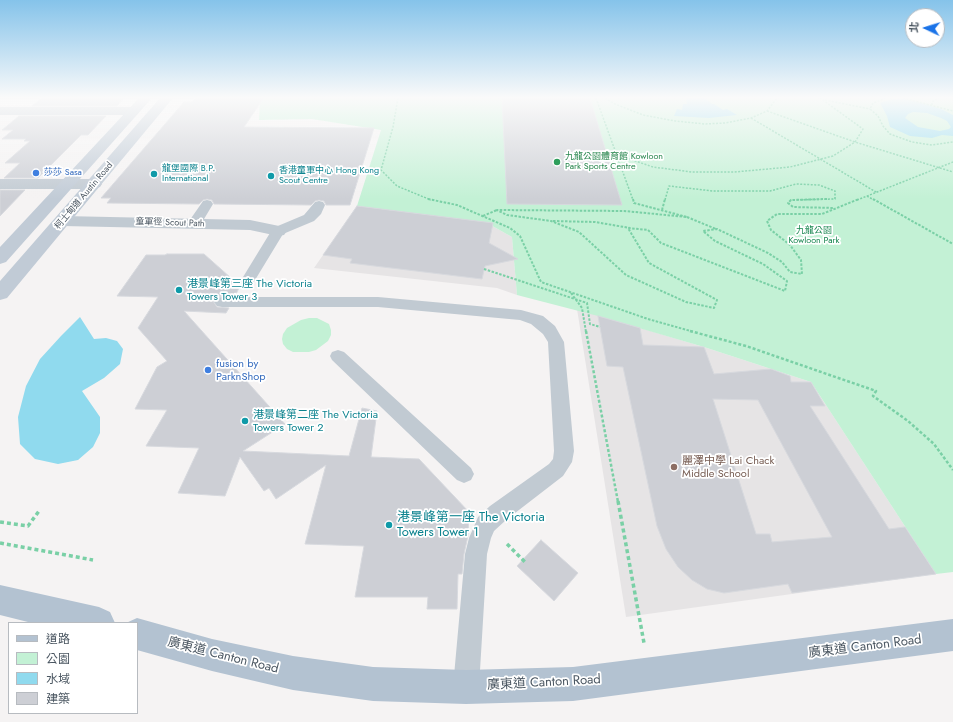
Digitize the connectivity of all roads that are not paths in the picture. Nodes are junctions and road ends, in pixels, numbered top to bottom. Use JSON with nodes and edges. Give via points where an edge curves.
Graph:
{"nodes":[{"id":1,"x":115,"y":132,"type":"edge"},
{"id":2,"x":138,"y":132,"type":"edge"},
{"id":3,"x":0,"y":184,"type":"edge"},
{"id":4,"x":68,"y":184,"type":"junction"},
{"id":5,"x":94,"y":184,"type":"junction"},
{"id":6,"x":207,"y":204,"type":"dead end"},
{"id":7,"x":319,"y":205,"type":"dead end"},
{"id":8,"x":63,"y":221,"type":"junction"},
{"id":9,"x":194,"y":224,"type":"junction"},
{"id":10,"x":278,"y":231,"type":"junction"},
{"id":11,"x":0,"y":258,"type":"edge"},
{"id":12,"x":247,"y":282,"type":"dead end"},
{"id":13,"x":0,"y":293,"type":"edge"},
{"id":14,"x":222,"y":302,"type":"dead end"},
{"id":15,"x":338,"y":356,"type":"dead end"},
{"id":16,"x":464,"y":474,"type":"dead end"},
{"id":17,"x":0,"y":600,"type":"edge"},
{"id":18,"x":95,"y":622,"type":"edge"},
{"id":19,"x":138,"y":634,"type":"edge"},
{"id":20,"x":953,"y":635,"type":"edge"},
{"id":21,"x":466,"y":687,"type":"junction"}],
"edges":[{"from":1,"to":4,"type":"main road","name":"柯士甸道 Austin Road"},
{"from":2,"to":5,"type":"main road","name":"柯士甸道 Austin Road"},
{"from":3,"to":4,"type":"street"},
{"from":4,"to":5,"type":"street"},
{"from":4,"to":11,"type":"main road","name":"柯士甸道 Austin Road"},
{"from":5,"to":8,"type":"main road","name":"柯士甸道 Austin Road"},
{"from":6,"to":9,"type":"lane"},
{"from":7,"to":10,"type":"lane","via":[[309,218]]},
{"from":8,"to":9,"type":"street","name":"童軍徑 Scout Path"},
{"from":8,"to":13,"type":"main road","name":"柯士甸道 Austin Road"},
{"from":9,"to":10,"type":"street","name":"童軍徑 Scout Path","via":[[250,225]]},
{"from":10,"to":12,"type":"lane"},
{"from":14,"to":21,"type":"lane","via":[[378,302],[521,315],[537,320],[549,330],[556,342],[564,451],[562,462],[556,470],[486,524],[480,538],[476,554]]},
{"from":15,"to":16,"type":"lane"},
{"from":17,"to":18,"type":"main road"},
{"from":19,"to":21,"type":"main road","name":"廣東道 Canton Road","via":[[212,656],[293,673],[373,684]]},
{"from":20,"to":21,"type":"main road","name":"廣東道 Canton Road","via":[[573,684]]}]}
